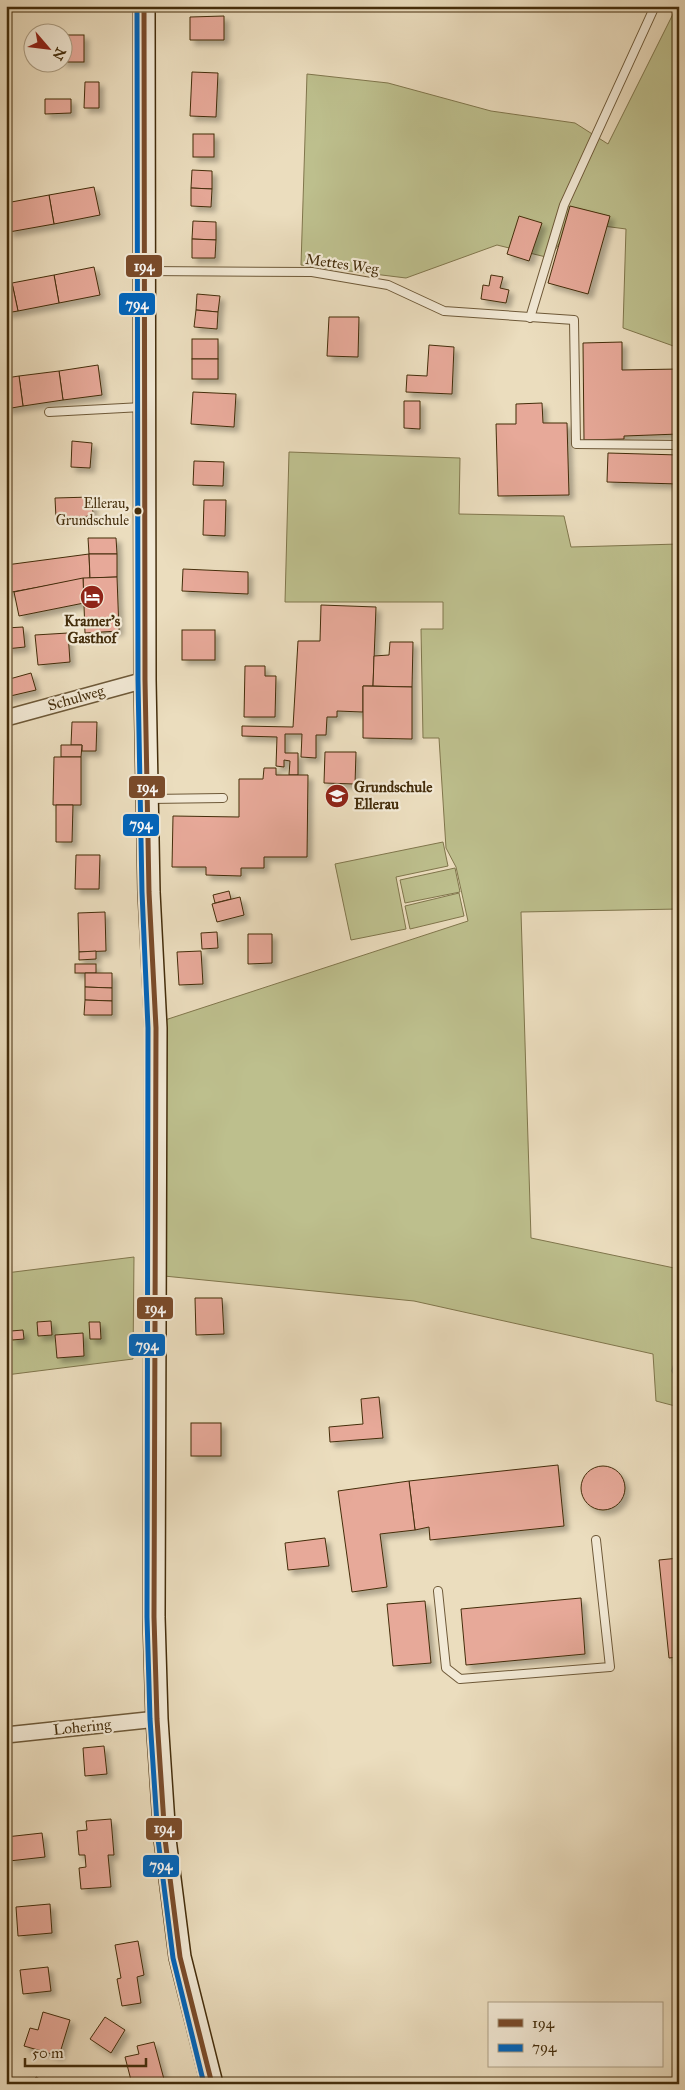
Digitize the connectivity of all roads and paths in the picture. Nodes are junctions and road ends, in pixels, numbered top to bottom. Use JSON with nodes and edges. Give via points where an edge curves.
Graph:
{"nodes":[{"id":1,"x":144,"y":6,"type":"edge"},
{"id":2,"x":655,"y":6,"type":"edge"},
{"id":3,"x":144,"y":271,"type":"junction"},
{"id":4,"x":530,"y":318,"type":"junction"},
{"id":5,"x":144,"y":407,"type":"junction"},
{"id":6,"x":49,"y":412,"type":"dead end"},
{"id":7,"x":679,"y":445,"type":"edge"},
{"id":8,"x":146,"y":680,"type":"junction"},
{"id":9,"x":6,"y":718,"type":"edge"},
{"id":10,"x":223,"y":798,"type":"dead end"},
{"id":11,"x":148,"y":799,"type":"junction"},
{"id":12,"x":596,"y":1540,"type":"dead end"},
{"id":13,"x":438,"y":1591,"type":"dead end"},
{"id":14,"x":157,"y":1719,"type":"junction"},
{"id":15,"x":6,"y":1734,"type":"edge"},
{"id":16,"x":212,"y":2084,"type":"edge"}],
"edges":[{"from":1,"to":3,"type":"street"},
{"from":2,"to":4,"type":"lane","via":[[564,205]]},
{"from":3,"to":4,"type":"lane","name":"Mettes Weg","via":[[312,272],[388,285],[444,311]]},
{"from":3,"to":5,"type":"street"},
{"from":4,"to":7,"type":"lane","name":"Mettes Weg","via":[[574,320],[576,444]]},
{"from":5,"to":6,"type":"lane"},
{"from":5,"to":8,"type":"street"},
{"from":8,"to":9,"type":"street","name":"Schulweg"},
{"from":8,"to":11,"type":"street"},
{"from":10,"to":11,"type":"lane"},
{"from":11,"to":14,"type":"street","via":[[156,1028],[154,1618]]},
{"from":12,"to":13,"type":"lane","via":[[610,1667],[460,1679],[446,1668]]},
{"from":14,"to":15,"type":"street","name":"Lohering"},
{"from":14,"to":16,"type":"street","via":[[166,1839],[180,1957]]}]}
